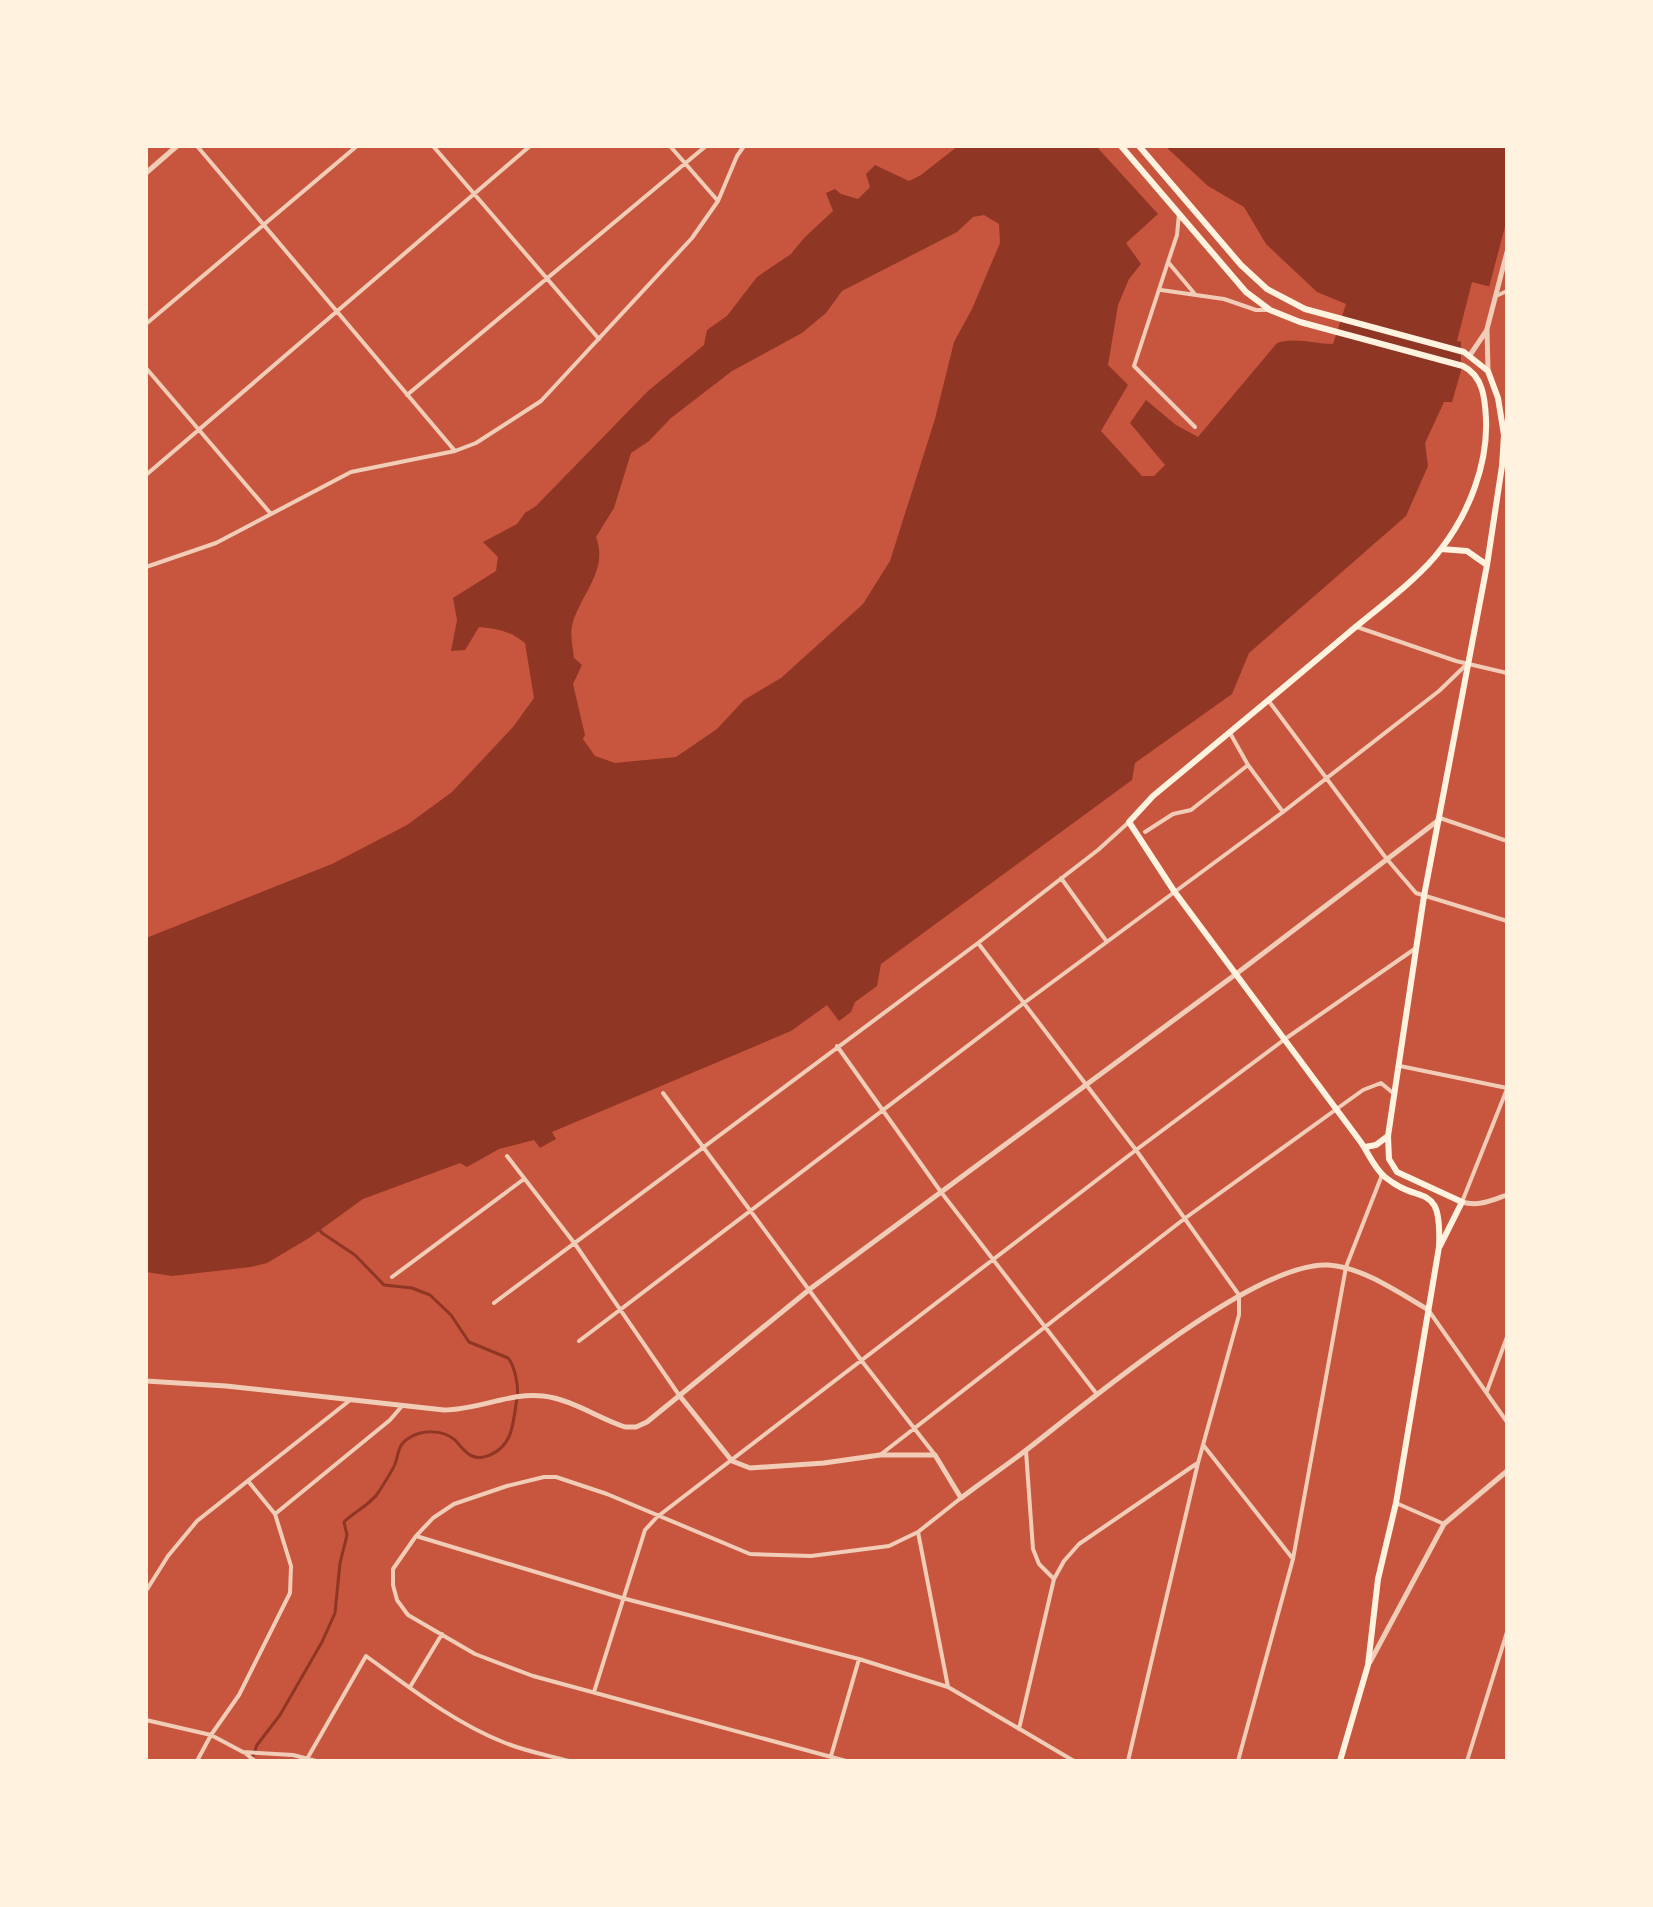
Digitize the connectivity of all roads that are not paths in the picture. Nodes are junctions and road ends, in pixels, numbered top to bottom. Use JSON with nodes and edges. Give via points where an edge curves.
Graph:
{"nodes":[{"id":1,"x":177,"y":146,"type":"edge"},
{"id":2,"x":197,"y":146,"type":"edge"},
{"id":3,"x":357,"y":146,"type":"edge"},
{"id":4,"x":433,"y":146,"type":"edge"},
{"id":5,"x":530,"y":146,"type":"edge"},
{"id":6,"x":670,"y":146,"type":"edge"},
{"id":7,"x":706,"y":146,"type":"edge"},
{"id":8,"x":744,"y":146,"type":"edge"},
{"id":9,"x":1121,"y":146,"type":"edge"},
{"id":10,"x":1139,"y":146,"type":"edge"},
{"id":11,"x":684,"y":163,"type":"junction"},
{"id":12,"x":146,"y":173,"type":"edge"},
{"id":13,"x":474,"y":194,"type":"junction"},
{"id":14,"x":718,"y":201,"type":"junction"},
{"id":15,"x":1179,"y":214,"type":"junction"},
{"id":16,"x":263,"y":225,"type":"junction"},
{"id":17,"x":1507,"y":252,"type":"edge"},
{"id":18,"x":1168,"y":262,"type":"junction"},
{"id":19,"x":1505,"y":268,"type":"edge"},
{"id":20,"x":547,"y":278,"type":"junction"},
{"id":21,"x":1161,"y":290,"type":"junction"},
{"id":22,"x":1507,"y":291,"type":"edge"},
{"id":23,"x":1195,"y":295,"type":"junction"},
{"id":24,"x":1496,"y":296,"type":"junction"},
{"id":25,"x":1270,"y":310,"type":"junction"},
{"id":26,"x":337,"y":312,"type":"junction"},
{"id":27,"x":146,"y":324,"type":"edge"},
{"id":28,"x":1487,"y":329,"type":"junction"},
{"id":29,"x":599,"y":339,"type":"junction"},
{"id":30,"x":1467,"y":354,"type":"junction"},
{"id":31,"x":146,"y":368,"type":"edge"},
{"id":32,"x":1488,"y":371,"type":"junction"},
{"id":33,"x":407,"y":395,"type":"junction"},
{"id":34,"x":1505,"y":422,"type":"edge"},
{"id":35,"x":1195,"y":427,"type":"dead end"},
{"id":36,"x":199,"y":430,"type":"junction"},
{"id":37,"x":455,"y":451,"type":"junction"},
{"id":38,"x":1505,"y":466,"type":"edge"},
{"id":39,"x":146,"y":475,"type":"edge"},
{"id":40,"x":271,"y":514,"type":"junction"},
{"id":41,"x":1441,"y":549,"type":"junction"},
{"id":42,"x":1487,"y":565,"type":"junction"},
{"id":43,"x":146,"y":567,"type":"edge"},
{"id":44,"x":1356,"y":626,"type":"junction"},
{"id":45,"x":1468,"y":664,"type":"junction"},
{"id":46,"x":1507,"y":673,"type":"edge"},
{"id":47,"x":1268,"y":700,"type":"junction"},
{"id":48,"x":1230,"y":733,"type":"junction"},
{"id":49,"x":1248,"y":765,"type":"junction"},
{"id":50,"x":1327,"y":778,"type":"junction"},
{"id":51,"x":1283,"y":812,"type":"junction"},
{"id":52,"x":1440,"y":818,"type":"junction"},
{"id":53,"x":1129,"y":822,"type":"junction"},
{"id":54,"x":1145,"y":832,"type":"dead end"},
{"id":55,"x":1507,"y":841,"type":"edge"},
{"id":56,"x":1386,"y":858,"type":"junction"},
{"id":57,"x":1061,"y":878,"type":"junction"},
{"id":58,"x":1174,"y":891,"type":"junction"},
{"id":59,"x":1424,"y":896,"type":"junction"},
{"id":60,"x":1507,"y":921,"type":"edge"},
{"id":61,"x":1107,"y":942,"type":"junction"},
{"id":62,"x":978,"y":943,"type":"junction"},
{"id":63,"x":1418,"y":946,"type":"junction"},
{"id":64,"x":1236,"y":974,"type":"junction"},
{"id":65,"x":1024,"y":1003,"type":"junction"},
{"id":66,"x":1285,"y":1039,"type":"junction"},
{"id":67,"x":837,"y":1046,"type":"junction"},
{"id":68,"x":1400,"y":1066,"type":"junction"},
{"id":69,"x":1087,"y":1083,"type":"junction"},
{"id":70,"x":1507,"y":1088,"type":"edge"},
{"id":71,"x":663,"y":1093,"type":"dead end"},
{"id":72,"x":1395,"y":1095,"type":"junction"},
{"id":73,"x":1336,"y":1110,"type":"junction"},
{"id":74,"x":884,"y":1111,"type":"junction"},
{"id":75,"x":1388,"y":1136,"type":"junction"},
{"id":76,"x":703,"y":1146,"type":"junction"},
{"id":77,"x":1365,"y":1147,"type":"junction"},
{"id":78,"x":1136,"y":1150,"type":"junction"},
{"id":79,"x":507,"y":1156,"type":"dead end"},
{"id":80,"x":1382,"y":1175,"type":"junction"},
{"id":81,"x":524,"y":1179,"type":"junction"},
{"id":82,"x":941,"y":1192,"type":"junction"},
{"id":83,"x":1507,"y":1195,"type":"edge"},
{"id":84,"x":1462,"y":1202,"type":"junction"},
{"id":85,"x":751,"y":1212,"type":"junction"},
{"id":86,"x":1184,"y":1219,"type":"junction"},
{"id":87,"x":575,"y":1244,"type":"junction"},
{"id":88,"x":1439,"y":1247,"type":"junction"},
{"id":89,"x":993,"y":1260,"type":"junction"},
{"id":90,"x":1346,"y":1267,"type":"junction"},
{"id":91,"x":392,"y":1277,"type":"dead end"},
{"id":92,"x":810,"y":1289,"type":"junction"},
{"id":93,"x":1239,"y":1295,"type":"junction"},
{"id":94,"x":494,"y":1303,"type":"dead end"},
{"id":95,"x":1427,"y":1309,"type":"junction"},
{"id":96,"x":621,"y":1310,"type":"junction"},
{"id":97,"x":1045,"y":1325,"type":"junction"},
{"id":98,"x":1507,"y":1337,"type":"edge"},
{"id":99,"x":579,"y":1341,"type":"dead end"},
{"id":100,"x":861,"y":1360,"type":"junction"},
{"id":101,"x":146,"y":1381,"type":"edge"},
{"id":102,"x":1096,"y":1393,"type":"junction"},
{"id":103,"x":1487,"y":1393,"type":"junction"},
{"id":104,"x":679,"y":1395,"type":"junction"},
{"id":105,"x":350,"y":1400,"type":"junction"},
{"id":106,"x":402,"y":1406,"type":"junction"},
{"id":107,"x":1507,"y":1422,"type":"edge"},
{"id":108,"x":913,"y":1429,"type":"junction"},
{"id":109,"x":1204,"y":1446,"type":"junction"},
{"id":110,"x":1026,"y":1451,"type":"junction"},
{"id":111,"x":880,"y":1455,"type":"junction"},
{"id":112,"x":935,"y":1455,"type":"junction"},
{"id":113,"x":732,"y":1461,"type":"junction"},
{"id":114,"x":1198,"y":1463,"type":"junction"},
{"id":115,"x":1507,"y":1471,"type":"edge"},
{"id":116,"x":248,"y":1481,"type":"junction"},
{"id":117,"x":961,"y":1498,"type":"junction"},
{"id":118,"x":1396,"y":1503,"type":"junction"},
{"id":119,"x":275,"y":1514,"type":"junction"},
{"id":120,"x":657,"y":1517,"type":"junction"},
{"id":121,"x":1444,"y":1524,"type":"junction"},
{"id":122,"x":918,"y":1532,"type":"junction"},
{"id":123,"x":416,"y":1536,"type":"junction"},
{"id":124,"x":1293,"y":1559,"type":"junction"},
{"id":125,"x":1054,"y":1579,"type":"junction"},
{"id":126,"x":146,"y":1591,"type":"edge"},
{"id":127,"x":622,"y":1598,"type":"junction"},
{"id":128,"x":1507,"y":1632,"type":"edge"},
{"id":129,"x":442,"y":1634,"type":"junction"},
{"id":130,"x":859,"y":1659,"type":"junction"},
{"id":131,"x":1368,"y":1665,"type":"junction"},
{"id":132,"x":409,"y":1687,"type":"junction"},
{"id":133,"x":948,"y":1687,"type":"junction"},
{"id":134,"x":594,"y":1692,"type":"junction"},
{"id":135,"x":146,"y":1720,"type":"edge"},
{"id":136,"x":1018,"y":1730,"type":"junction"},
{"id":137,"x":211,"y":1735,"type":"junction"},
{"id":138,"x":243,"y":1752,"type":"junction"},
{"id":139,"x":831,"y":1756,"type":"junction"},
{"id":140,"x":307,"y":1759,"type":"junction"},
{"id":141,"x":197,"y":1761,"type":"edge"},
{"id":142,"x":255,"y":1761,"type":"edge"},
{"id":143,"x":316,"y":1761,"type":"edge"},
{"id":144,"x":569,"y":1761,"type":"edge"},
{"id":145,"x":846,"y":1761,"type":"edge"},
{"id":146,"x":1074,"y":1761,"type":"edge"},
{"id":147,"x":1128,"y":1761,"type":"edge"},
{"id":148,"x":1238,"y":1761,"type":"edge"},
{"id":149,"x":1340,"y":1761,"type":"edge"},
{"id":150,"x":1467,"y":1761,"type":"edge"}],
"edges":[{"from":1,"to":12,"type":"street"},
{"from":2,"to":16,"type":"street"},
{"from":3,"to":16,"type":"street"},
{"from":4,"to":13,"type":"street"},
{"from":5,"to":13,"type":"street"},
{"from":6,"to":11,"type":"street"},
{"from":7,"to":11,"type":"street"},
{"from":8,"to":14,"type":"street"},
{"from":9,"to":15,"type":"main road"},
{"from":10,"to":30,"type":"main road","via":[[1267,289],[1335,319]]},
{"from":11,"to":14,"type":"street"},
{"from":11,"to":20,"type":"street"},
{"from":13,"to":20,"type":"street"},
{"from":13,"to":26,"type":"street"},
{"from":14,"to":29,"type":"street","via":[[692,238]]},
{"from":15,"to":18,"type":"street"},
{"from":15,"to":25,"type":"main road","via":[[1246,292]]},
{"from":16,"to":26,"type":"street"},
{"from":16,"to":27,"type":"street"},
{"from":17,"to":19,"type":"street"},
{"from":18,"to":21,"type":"street"},
{"from":18,"to":23,"type":"street"},
{"from":19,"to":24,"type":"street"},
{"from":20,"to":29,"type":"street"},
{"from":20,"to":33,"type":"street"},
{"from":21,"to":23,"type":"street"},
{"from":21,"to":35,"type":"street","via":[[1134,366]]},
{"from":22,"to":24,"type":"street"},
{"from":23,"to":25,"type":"street"},
{"from":24,"to":28,"type":"street"},
{"from":25,"to":41,"type":"main road","via":[[1330,332],[1463,366],[1481,384],[1487,438],[1478,478]]},
{"from":26,"to":33,"type":"street"},
{"from":26,"to":36,"type":"street"},
{"from":28,"to":30,"type":"street"},
{"from":28,"to":32,"type":"street"},
{"from":29,"to":37,"type":"street","via":[[541,401]]},
{"from":30,"to":32,"type":"main road"},
{"from":31,"to":36,"type":"street"},
{"from":32,"to":34,"type":"main road"},
{"from":33,"to":37,"type":"street"},
{"from":34,"to":38,"type":"main road"},
{"from":36,"to":39,"type":"street"},
{"from":36,"to":40,"type":"street"},
{"from":37,"to":40,"type":"street","via":[[351,472]]},
{"from":38,"to":42,"type":"main road"},
{"from":40,"to":43,"type":"street","via":[[216,543]]},
{"from":41,"to":42,"type":"main road","via":[[1467,551]]},
{"from":41,"to":44,"type":"main road"},
{"from":42,"to":45,"type":"main road"},
{"from":44,"to":45,"type":"street"},
{"from":44,"to":47,"type":"main road"},
{"from":45,"to":46,"type":"street"},
{"from":45,"to":50,"type":"street"},
{"from":45,"to":52,"type":"main road"},
{"from":47,"to":48,"type":"main road"},
{"from":47,"to":50,"type":"street"},
{"from":48,"to":49,"type":"street"},
{"from":48,"to":53,"type":"main road"},
{"from":49,"to":51,"type":"street"},
{"from":49,"to":54,"type":"street","via":[[1191,810],[1173,814]]},
{"from":50,"to":51,"type":"street"},
{"from":50,"to":56,"type":"street"},
{"from":51,"to":58,"type":"street"},
{"from":52,"to":55,"type":"street"},
{"from":52,"to":56,"type":"street"},
{"from":52,"to":59,"type":"main road"},
{"from":53,"to":57,"type":"street"},
{"from":53,"to":58,"type":"main road"},
{"from":56,"to":59,"type":"street"},
{"from":56,"to":64,"type":"street"},
{"from":57,"to":61,"type":"street"},
{"from":57,"to":62,"type":"street"},
{"from":58,"to":61,"type":"street"},
{"from":58,"to":64,"type":"main road"},
{"from":59,"to":60,"type":"street"},
{"from":59,"to":63,"type":"main road"},
{"from":61,"to":65,"type":"street"},
{"from":62,"to":65,"type":"street"},
{"from":62,"to":67,"type":"street"},
{"from":63,"to":66,"type":"street"},
{"from":63,"to":68,"type":"main road"},
{"from":64,"to":66,"type":"main road"},
{"from":64,"to":69,"type":"street"},
{"from":65,"to":69,"type":"street"},
{"from":65,"to":74,"type":"street"},
{"from":66,"to":73,"type":"main road"},
{"from":66,"to":78,"type":"street"},
{"from":67,"to":74,"type":"street"},
{"from":67,"to":76,"type":"street"},
{"from":68,"to":70,"type":"street"},
{"from":68,"to":72,"type":"main road"},
{"from":69,"to":78,"type":"street"},
{"from":69,"to":82,"type":"street"},
{"from":70,"to":84,"type":"street"},
{"from":71,"to":76,"type":"street"},
{"from":72,"to":73,"type":"street","via":[[1386,1085],[1375,1084]]},
{"from":72,"to":75,"type":"main road"},
{"from":73,"to":77,"type":"main road"},
{"from":73,"to":86,"type":"street"},
{"from":74,"to":82,"type":"street"},
{"from":74,"to":85,"type":"street"},
{"from":75,"to":77,"type":"main road"},
{"from":75,"to":84,"type":"main road","via":[[1389,1159],[1397,1172]]},
{"from":76,"to":85,"type":"street"},
{"from":76,"to":87,"type":"street"},
{"from":77,"to":80,"type":"main road"},
{"from":78,"to":86,"type":"street"},
{"from":78,"to":89,"type":"street"},
{"from":79,"to":81,"type":"street"},
{"from":80,"to":88,"type":"main road","via":[[1433,1202]]},
{"from":80,"to":90,"type":"street"},
{"from":81,"to":87,"type":"street"},
{"from":81,"to":91,"type":"street"},
{"from":82,"to":89,"type":"street"},
{"from":82,"to":92,"type":"street"},
{"from":83,"to":84,"type":"street","via":[[1472,1205]]},
{"from":84,"to":88,"type":"main road"},
{"from":85,"to":92,"type":"street"},
{"from":85,"to":96,"type":"street"},
{"from":86,"to":93,"type":"street"},
{"from":86,"to":97,"type":"street"},
{"from":87,"to":94,"type":"street"},
{"from":87,"to":96,"type":"street"},
{"from":88,"to":95,"type":"main road"},
{"from":89,"to":97,"type":"street"},
{"from":89,"to":100,"type":"street"},
{"from":90,"to":93,"type":"street","via":[[1312,1265]]},
{"from":90,"to":95,"type":"street"},
{"from":90,"to":124,"type":"street"},
{"from":92,"to":100,"type":"street"},
{"from":92,"to":104,"type":"street"},
{"from":93,"to":102,"type":"street"},
{"from":93,"to":109,"type":"street","via":[[1239,1315]]},
{"from":95,"to":103,"type":"street"},
{"from":95,"to":118,"type":"main road"},
{"from":96,"to":99,"type":"street"},
{"from":96,"to":104,"type":"street"},
{"from":97,"to":102,"type":"street"},
{"from":97,"to":108,"type":"street"},
{"from":98,"to":103,"type":"street"},
{"from":100,"to":108,"type":"street"},
{"from":100,"to":113,"type":"street"},
{"from":101,"to":105,"type":"street"},
{"from":102,"to":110,"type":"street"},
{"from":103,"to":107,"type":"street"},
{"from":104,"to":106,"type":"street","via":[[636,1427],[544,1396],[464,1410]]},
{"from":104,"to":113,"type":"street"},
{"from":105,"to":106,"type":"street"},
{"from":105,"to":116,"type":"street"},
{"from":106,"to":119,"type":"street"},
{"from":108,"to":111,"type":"street"},
{"from":108,"to":112,"type":"street"},
{"from":109,"to":114,"type":"street"},
{"from":109,"to":124,"type":"street"},
{"from":110,"to":117,"type":"street"},
{"from":110,"to":125,"type":"street","via":[[1033,1549]]},
{"from":111,"to":112,"type":"street"},
{"from":111,"to":113,"type":"street","via":[[770,1468]]},
{"from":112,"to":117,"type":"street"},
{"from":113,"to":120,"type":"street"},
{"from":114,"to":125,"type":"street","via":[[1079,1544]]},
{"from":114,"to":147,"type":"street"},
{"from":115,"to":121,"type":"street"},
{"from":116,"to":119,"type":"street"},
{"from":116,"to":126,"type":"street","via":[[197,1521]]},
{"from":117,"to":122,"type":"street"},
{"from":118,"to":121,"type":"street"},
{"from":118,"to":131,"type":"main road","via":[[1378,1579]]},
{"from":119,"to":137,"type":"street","via":[[291,1566],[290,1593],[239,1695]]},
{"from":120,"to":122,"type":"street","via":[[750,1554],[811,1556],[889,1546]]},
{"from":120,"to":123,"type":"street","via":[[607,1494],[544,1477],[454,1504]]},
{"from":120,"to":127,"type":"street","via":[[645,1530]]},
{"from":121,"to":131,"type":"street"},
{"from":122,"to":133,"type":"street"},
{"from":123,"to":127,"type":"street"},
{"from":123,"to":129,"type":"street","via":[[393,1569],[393,1585],[408,1615]]},
{"from":124,"to":148,"type":"street"},
{"from":125,"to":136,"type":"street"},
{"from":127,"to":130,"type":"street"},
{"from":127,"to":134,"type":"street"},
{"from":128,"to":150,"type":"street"},
{"from":129,"to":132,"type":"street"},
{"from":129,"to":134,"type":"street","via":[[475,1654]]},
{"from":130,"to":133,"type":"street"},
{"from":130,"to":139,"type":"street"},
{"from":131,"to":149,"type":"main road"},
{"from":132,"to":140,"type":"street","via":[[366,1656]]},
{"from":132,"to":144,"type":"street","via":[[504,1742]]},
{"from":133,"to":136,"type":"street"},
{"from":134,"to":139,"type":"street"},
{"from":135,"to":137,"type":"street"},
{"from":136,"to":146,"type":"street"},
{"from":137,"to":138,"type":"street"},
{"from":137,"to":141,"type":"street"},
{"from":138,"to":140,"type":"street"},
{"from":138,"to":142,"type":"street"},
{"from":139,"to":145,"type":"street"},
{"from":140,"to":143,"type":"street"}]}
